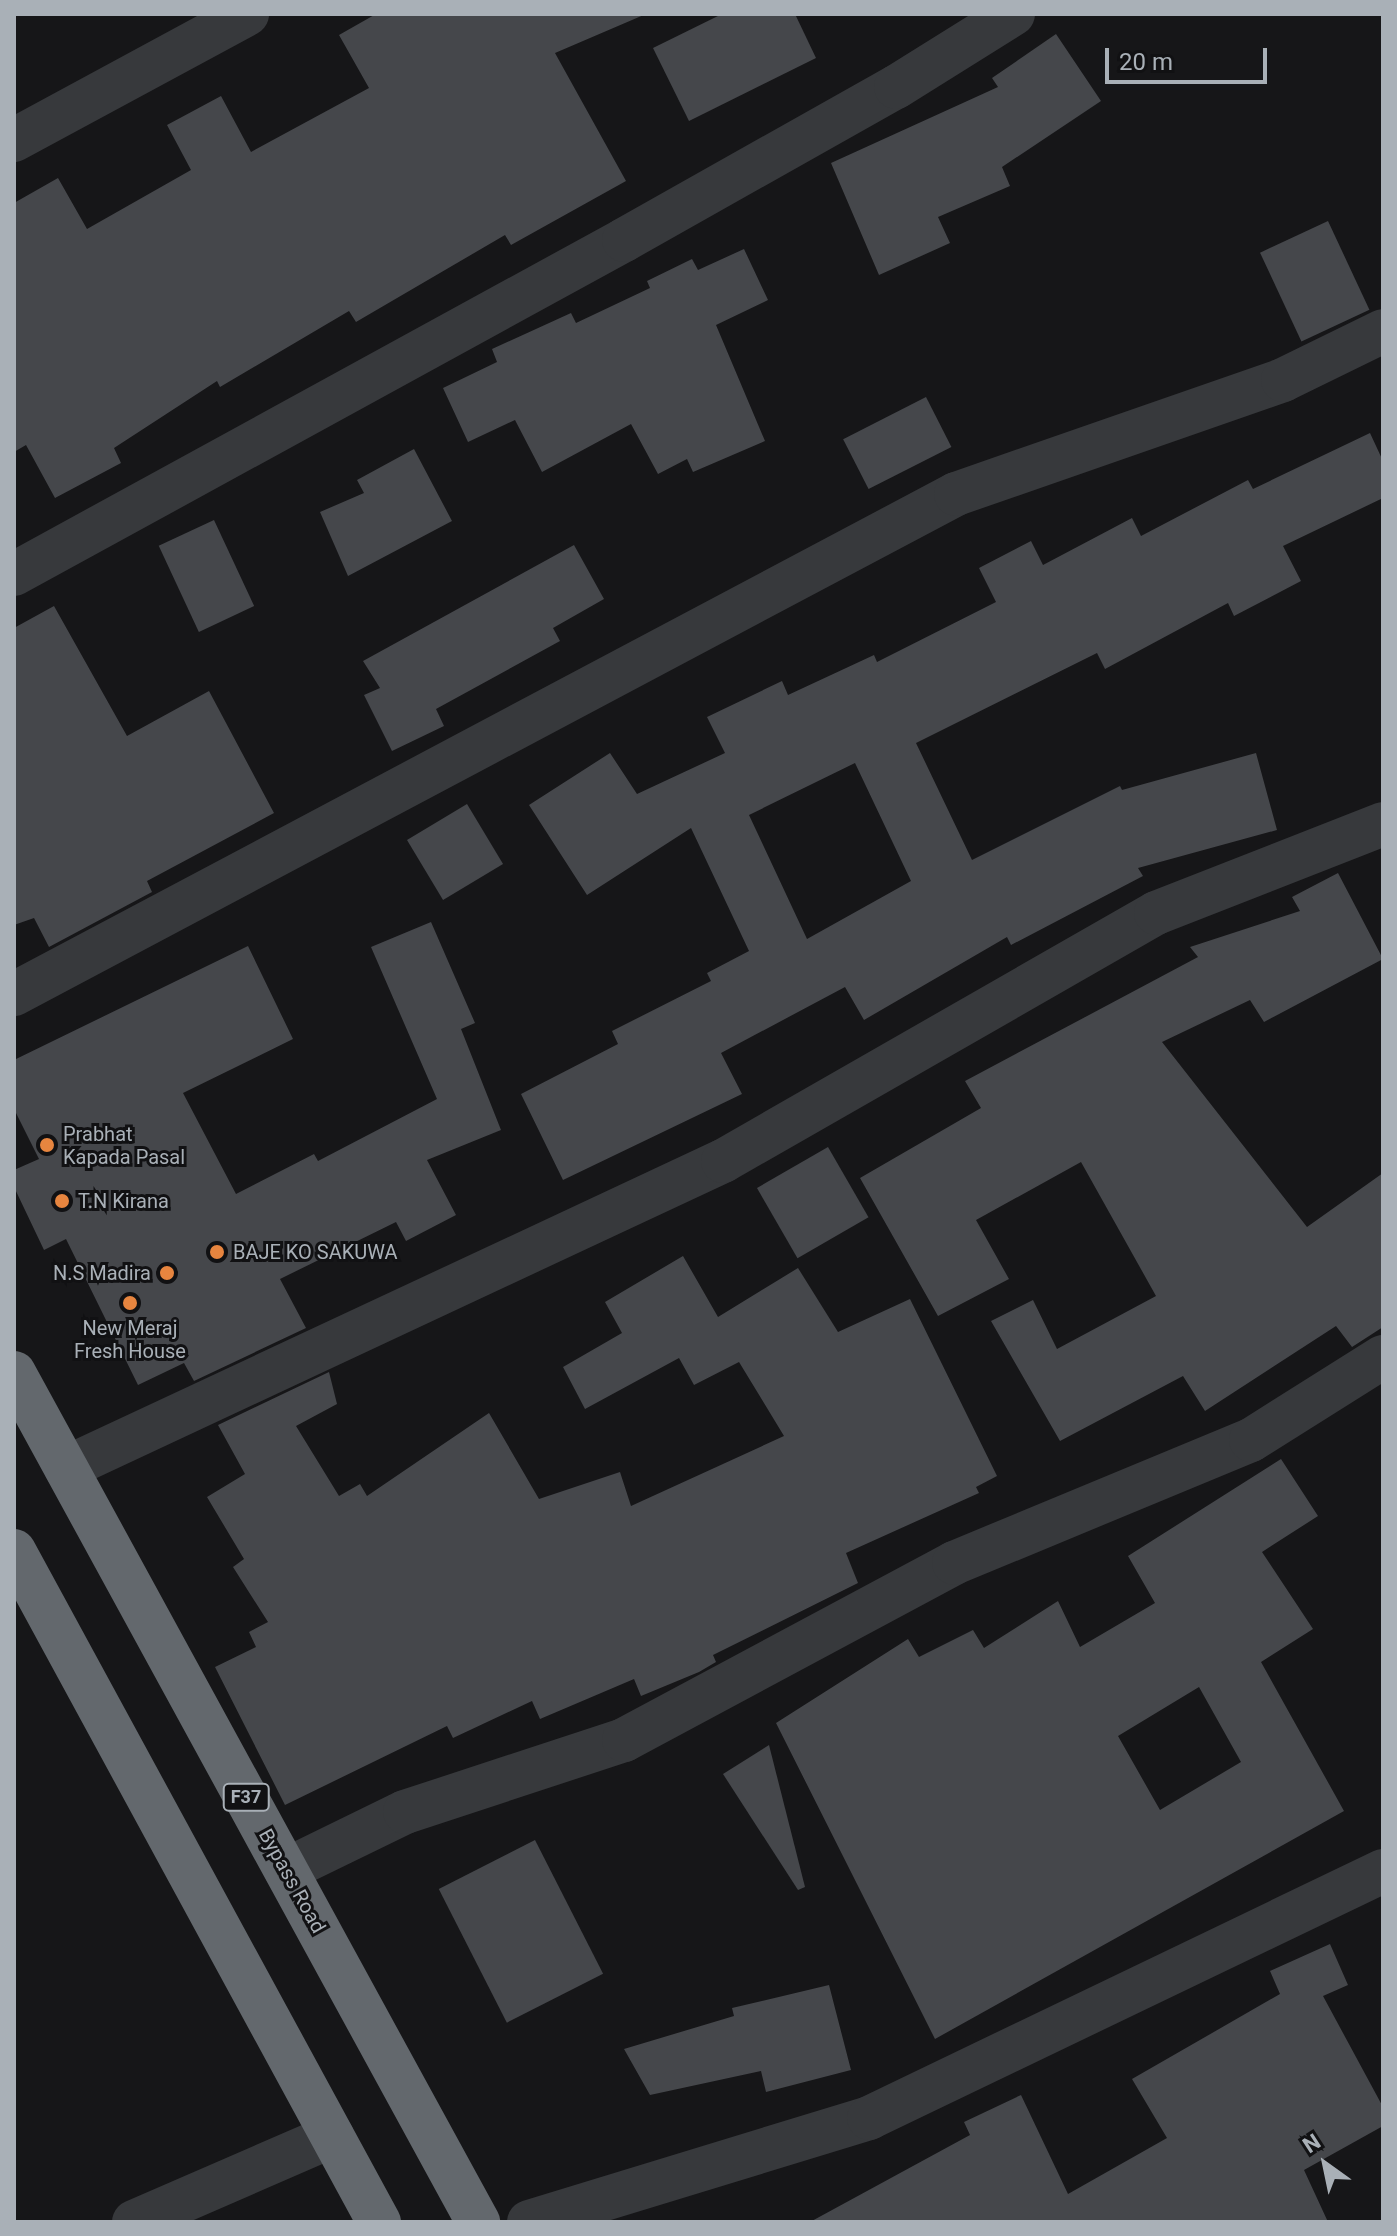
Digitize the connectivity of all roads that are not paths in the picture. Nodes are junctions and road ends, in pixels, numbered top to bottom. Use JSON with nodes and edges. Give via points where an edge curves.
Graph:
{"nodes":[{"id":1,"x":247,"y":14,"type":"edge"},
{"id":2,"x":1013,"y":14,"type":"edge"},
{"id":3,"x":14,"y":140,"type":"edge"},
{"id":4,"x":1383,"y":331,"type":"edge"},
{"id":5,"x":14,"y":574,"type":"edge"},
{"id":6,"x":1383,"y":824,"type":"edge"},
{"id":7,"x":14,"y":994,"type":"edge"},
{"id":8,"x":1383,"y":1357,"type":"edge"},
{"id":9,"x":14,"y":1373,"type":"edge"},
{"id":10,"x":66,"y":1468,"type":"junction"},
{"id":11,"x":14,"y":1551,"type":"edge"},
{"id":12,"x":286,"y":1870,"type":"junction"},
{"id":13,"x":1383,"y":1871,"type":"edge"},
{"id":14,"x":332,"y":2136,"type":"junction"},
{"id":15,"x":134,"y":2222,"type":"edge"},
{"id":16,"x":379,"y":2222,"type":"edge"},
{"id":17,"x":478,"y":2222,"type":"edge"},
{"id":18,"x":529,"y":2222,"type":"edge"}],
"edges":[{"from":1,"to":3,"type":"street"},
{"from":2,"to":5,"type":"street","via":[[896,87],[638,232]]},
{"from":4,"to":7,"type":"street","via":[[1283,380],[956,494]]},
{"from":6,"to":10,"type":"street","via":[[1156,913],[723,1161]]},
{"from":8,"to":12,"type":"street","via":[[1251,1440],[954,1563],[624,1740],[405,1812]]},
{"from":9,"to":10,"type":"highway","name":"Bypass Road","number":"F37"},
{"from":10,"to":12,"type":"highway","name":"Bypass Road","number":"F37"},
{"from":11,"to":14,"type":"highway"},
{"from":12,"to":17,"type":"highway","name":"Bypass Road","number":"F37"},
{"from":13,"to":18,"type":"street","via":[[869,2118]]},
{"from":14,"to":15,"type":"street"},
{"from":14,"to":16,"type":"highway"}]}
